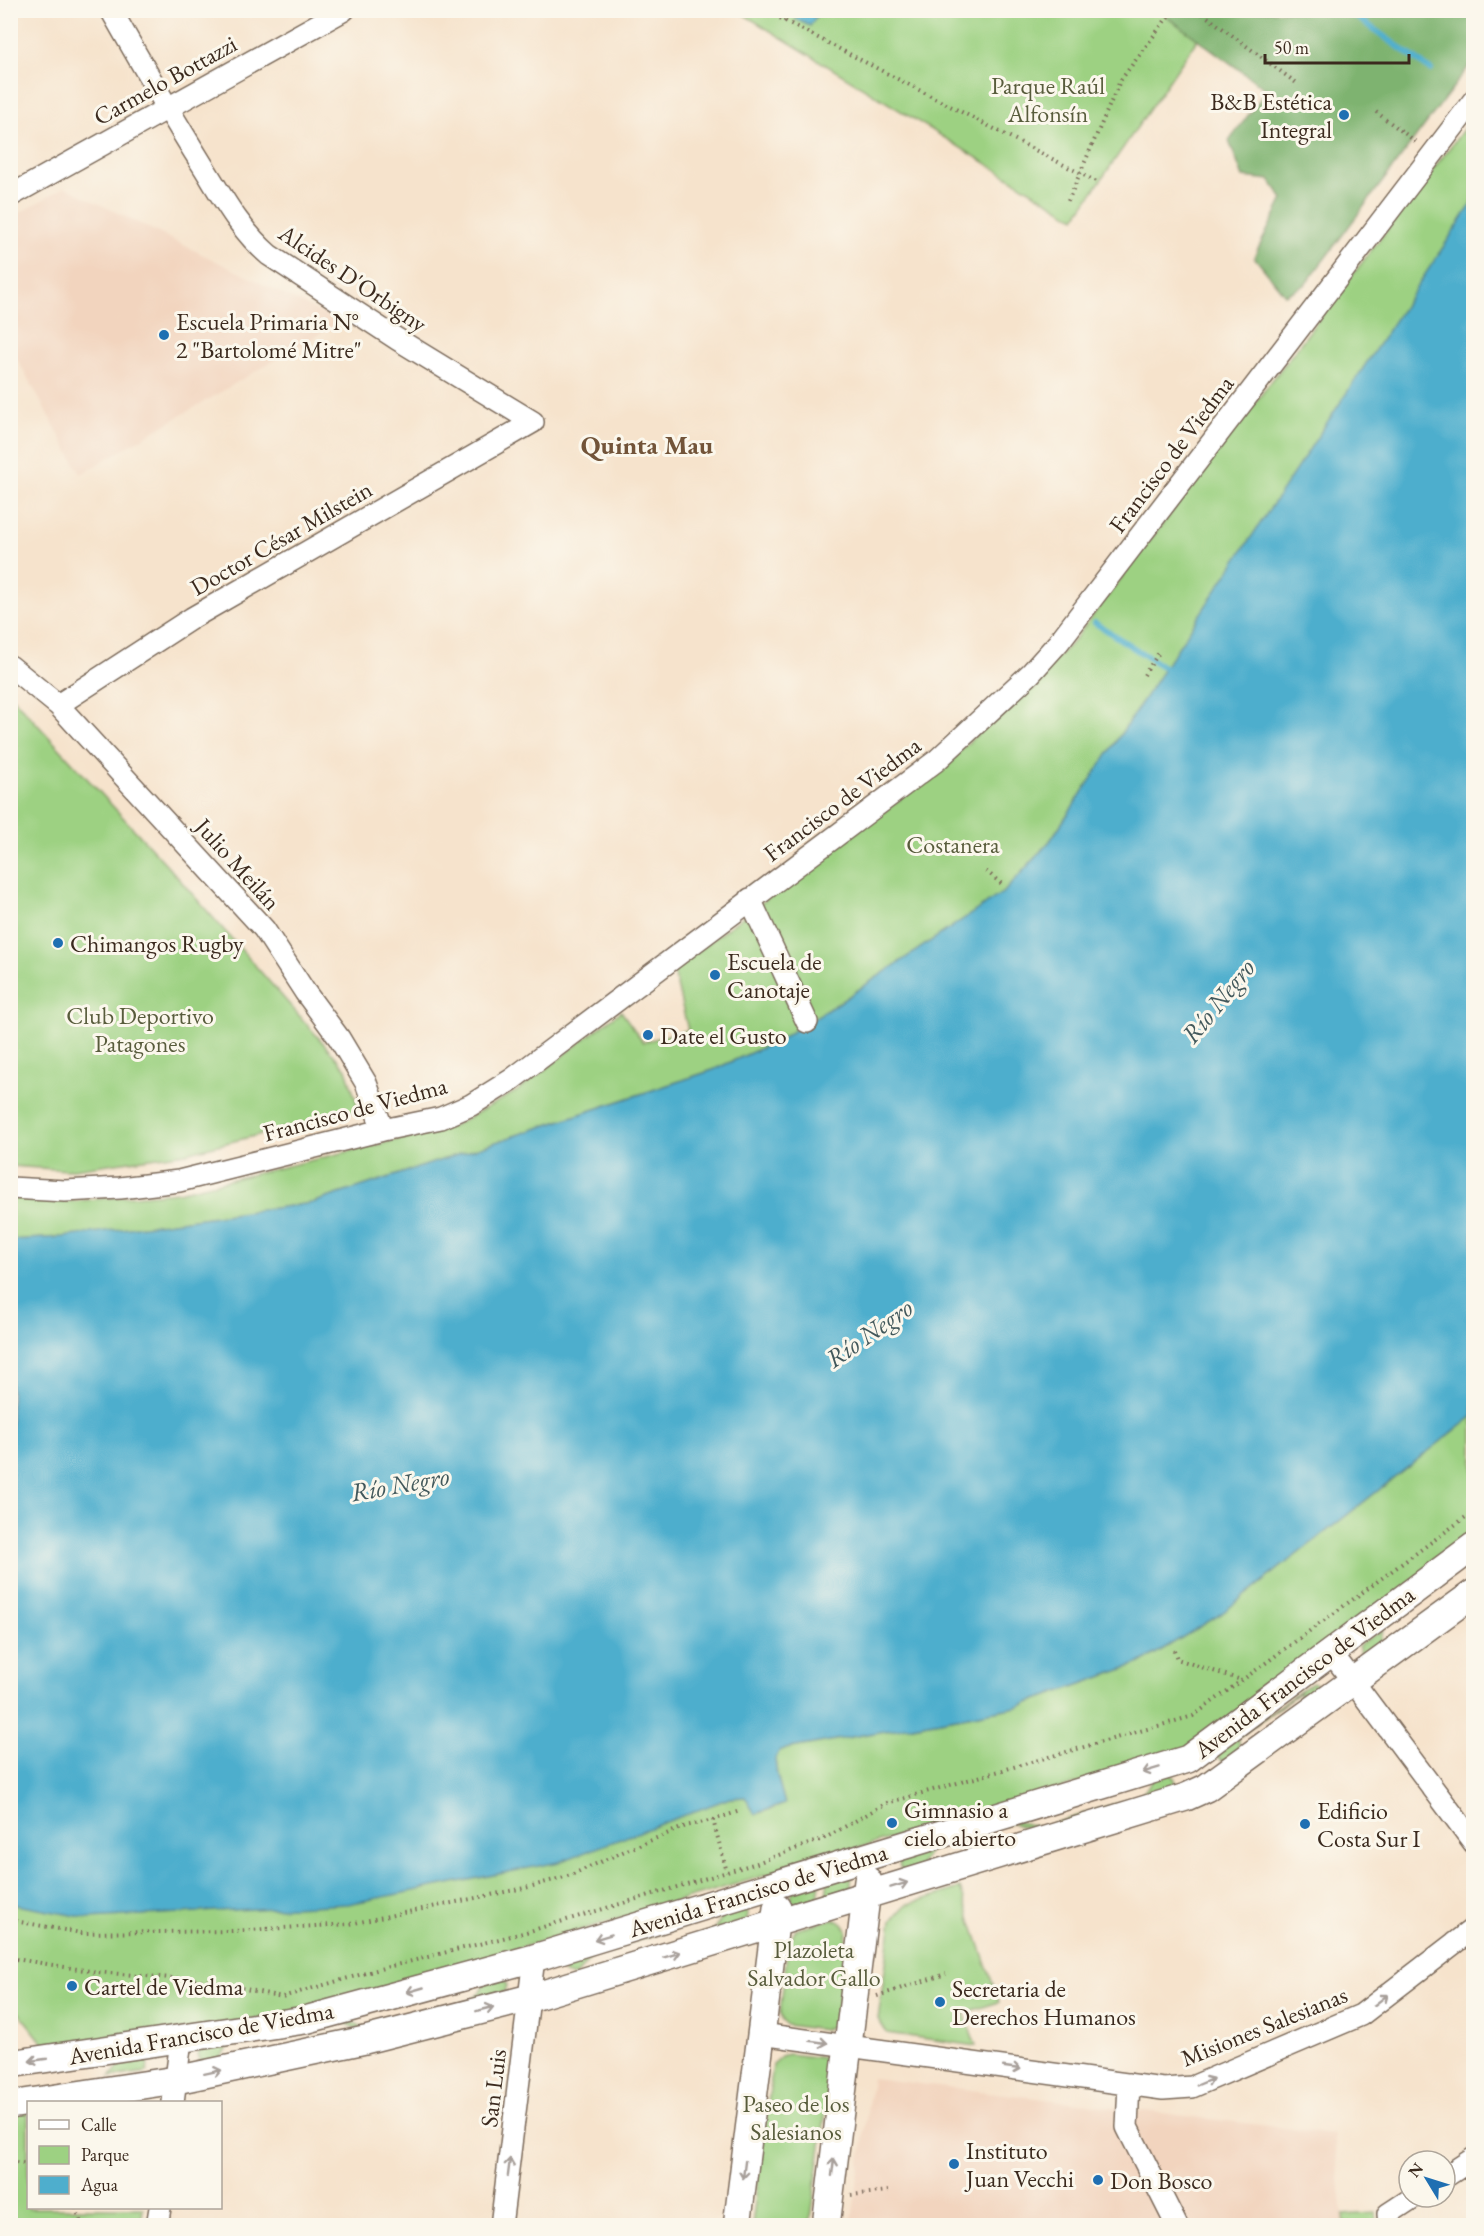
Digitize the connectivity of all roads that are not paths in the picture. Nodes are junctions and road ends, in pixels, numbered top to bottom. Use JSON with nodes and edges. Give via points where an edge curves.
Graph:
{"nodes":[{"id":1,"x":111,"y":10,"type":"edge"},
{"id":2,"x":344,"y":10,"type":"edge"},
{"id":3,"x":1473,"y":100,"type":"edge"},
{"id":4,"x":166,"y":108,"type":"junction"},
{"id":5,"x":10,"y":196,"type":"edge"},
{"id":6,"x":533,"y":422,"type":"joint"},
{"id":7,"x":10,"y":666,"type":"edge"},
{"id":8,"x":58,"y":705,"type":"junction"},
{"id":9,"x":750,"y":899,"type":"junction"},
{"id":10,"x":807,"y":1022,"type":"dead end"},
{"id":11,"x":383,"y":1130,"type":"junction"},
{"id":12,"x":10,"y":1188,"type":"edge"},
{"id":13,"x":1473,"y":1546,"type":"edge"},
{"id":14,"x":1473,"y":1593,"type":"edge"},
{"id":15,"x":1331,"y":1652,"type":"junction"},
{"id":16,"x":1353,"y":1682,"type":"junction"},
{"id":17,"x":1188,"y":1759,"type":"junction"},
{"id":18,"x":1206,"y":1788,"type":"junction"},
{"id":19,"x":1473,"y":1844,"type":"edge"},
{"id":20,"x":871,"y":1856,"type":"junction"},
{"id":21,"x":780,"y":1883,"type":"junction"},
{"id":22,"x":866,"y":1895,"type":"junction"},
{"id":23,"x":775,"y":1924,"type":"junction"},
{"id":24,"x":1473,"y":1928,"type":"edge"},
{"id":25,"x":534,"y":1958,"type":"junction"},
{"id":26,"x":530,"y":1998,"type":"junction"},
{"id":27,"x":761,"y":2034,"type":"junction"},
{"id":28,"x":181,"y":2040,"type":"junction"},
{"id":29,"x":848,"y":2046,"type":"junction"},
{"id":30,"x":10,"y":2064,"type":"edge"},
{"id":31,"x":1129,"y":2084,"type":"junction"},
{"id":32,"x":174,"y":2091,"type":"edge"},
{"id":33,"x":57,"y":2101,"type":"edge"},
{"id":34,"x":27,"y":2104,"type":"edge"},
{"id":35,"x":10,"y":2105,"type":"edge"},
{"id":36,"x":1473,"y":2158,"type":"edge"},
{"id":37,"x":1457,"y":2169,"type":"edge"},
{"id":38,"x":1397,"y":2208,"type":"edge"},
{"id":39,"x":160,"y":2209,"type":"edge"},
{"id":40,"x":157,"y":2226,"type":"edge"},
{"id":41,"x":501,"y":2226,"type":"edge"},
{"id":42,"x":737,"y":2226,"type":"edge"},
{"id":43,"x":826,"y":2226,"type":"edge"},
{"id":44,"x":1176,"y":2226,"type":"edge"},
{"id":45,"x":1389,"y":2226,"type":"edge"}],
"edges":[{"from":1,"to":4,"type":"street","name":"Alcides D'Orbigny"},
{"from":2,"to":4,"type":"street","name":"Carmelo Bottazzi"},
{"from":3,"to":9,"type":"street","name":"Francisco de Viedma","via":[[1038,666],[936,761]]},
{"from":4,"to":5,"type":"street","name":"Carmelo Bottazzi"},
{"from":4,"to":6,"type":"street","name":"Alcides D'Orbigny","via":[[251,240],[396,339]]},
{"from":6,"to":8,"type":"street","name":"Doctor César Milstein","via":[[192,618]]},
{"from":7,"to":8,"type":"street","name":"Julio Meilán"},
{"from":8,"to":11,"type":"street","name":"Julio Meilán","via":[[264,929],[339,1038],[360,1074]]},
{"from":9,"to":10,"type":"street"},
{"from":9,"to":11,"type":"street","name":"Francisco de Viedma","via":[[511,1080],[441,1118]]},
{"from":11,"to":12,"type":"street","name":"Francisco de Viedma","via":[[179,1181],[64,1191]]},
{"from":13,"to":15,"type":"main road","name":"Avenida Francisco de Viedma"},
{"from":14,"to":16,"type":"main road","name":"Avenida Francisco de Viedma"},
{"from":15,"to":16,"type":"street"},
{"from":15,"to":17,"type":"main road","name":"Avenida Francisco de Viedma"},
{"from":16,"to":18,"type":"main road","name":"Avenida Francisco de Viedma"},
{"from":16,"to":19,"type":"street"},
{"from":17,"to":18,"type":"main road"},
{"from":17,"to":20,"type":"main road","name":"Avenida Francisco de Viedma","one_way":true},
{"from":22,"to":18,"type":"main road","name":"Avenida Francisco de Viedma","one_way":true},
{"from":20,"to":21,"type":"main road","name":"Avenida Francisco de Viedma"},
{"from":20,"to":22,"type":"main road"},
{"from":21,"to":23,"type":"main road"},
{"from":21,"to":25,"type":"main road","name":"Avenida Francisco de Viedma","one_way":true},
{"from":22,"to":23,"type":"main road","name":"Avenida Francisco de Viedma"},
{"from":22,"to":29,"type":"main road"},
{"from":26,"to":23,"type":"main road","name":"Avenida Francisco de Viedma","one_way":true},
{"from":23,"to":27,"type":"main road"},
{"from":31,"to":24,"type":"street","name":"Misiones Salesianas","one_way":true,"via":[[1163,2089],[1192,2087],[1361,2015]]},
{"from":25,"to":26,"type":"street","name":"San Luis"},
{"from":25,"to":28,"type":"main road","name":"Avenida Francisco de Viedma","one_way":true,"via":[[305,2020]]},
{"from":32,"to":26,"type":"main road","name":"Avenida Francisco de Viedma","one_way":true},
{"from":41,"to":26,"type":"street","name":"San Luis","one_way":true},
{"from":27,"to":29,"type":"street","name":"Misiones Salesianas","one_way":true},
{"from":27,"to":42,"type":"main road","one_way":true},
{"from":28,"to":30,"type":"main road","name":"Avenida Francisco de Viedma","one_way":true},
{"from":28,"to":32,"type":"street"},
{"from":29,"to":31,"type":"street","name":"Misiones Salesianas","one_way":true},
{"from":43,"to":29,"type":"main road","one_way":true},
{"from":31,"to":44,"type":"street","via":[[1127,2127]]},
{"from":32,"to":33,"type":"main road","name":"Avenida Francisco de Viedma"},
{"from":34,"to":35,"type":"main road","name":"Avenida Francisco de Viedma"},
{"from":36,"to":37,"type":"street"},
{"from":38,"to":45,"type":"street","via":[[1388,2214]]},
{"from":39,"to":40,"type":"street"}]}
